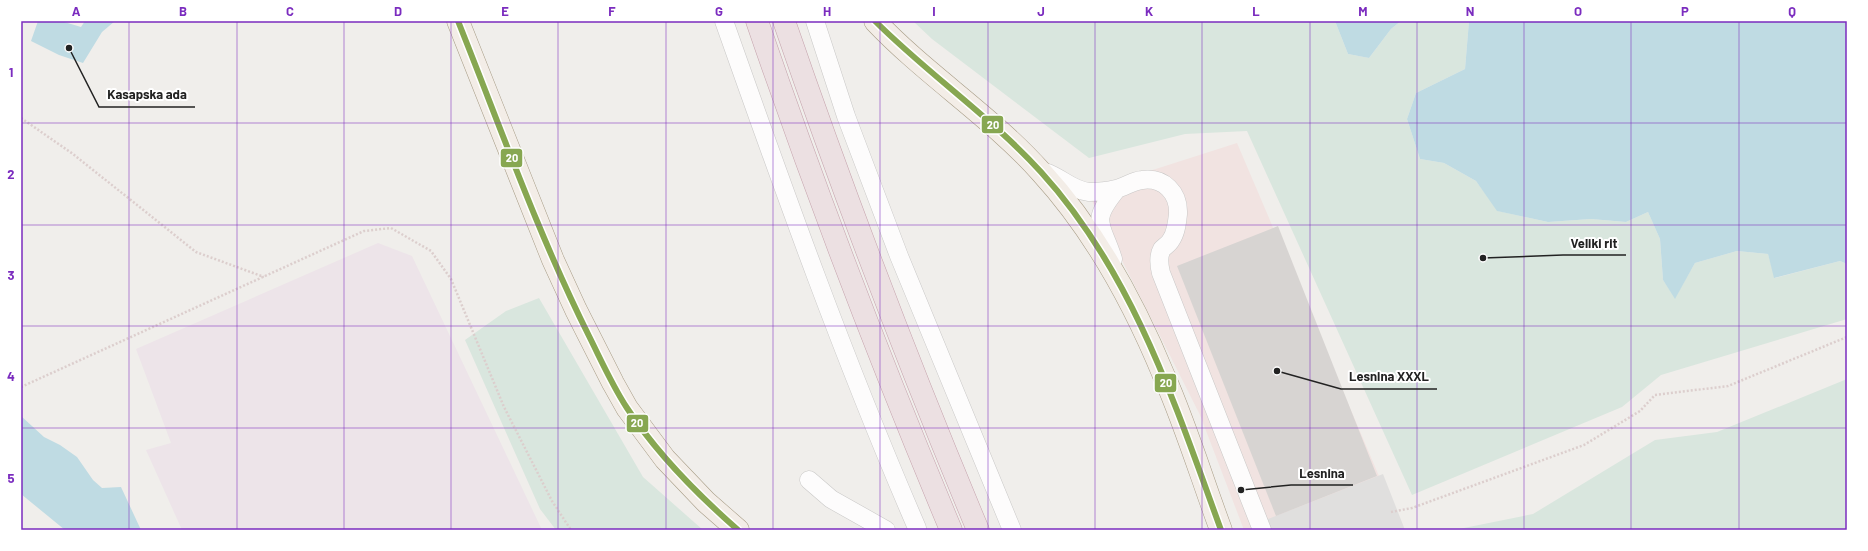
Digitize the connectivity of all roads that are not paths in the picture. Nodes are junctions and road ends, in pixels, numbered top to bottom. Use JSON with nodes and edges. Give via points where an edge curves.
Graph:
{"nodes":[{"id":1,"x":458,"y":21,"type":"edge"},
{"id":2,"x":724,"y":21,"type":"edge"},
{"id":3,"x":757,"y":21,"type":"edge"},
{"id":4,"x":784,"y":21,"type":"edge"},
{"id":5,"x":815,"y":21,"type":"edge"},
{"id":6,"x":875,"y":21,"type":"edge"},
{"id":7,"x":1040,"y":171,"type":"junction"},
{"id":8,"x":1117,"y":189,"type":"junction"},
{"id":9,"x":1114,"y":273,"type":"junction"},
{"id":10,"x":1202,"y":479,"type":"junction"},
{"id":11,"x":809,"y":480,"type":"dead end"},
{"id":12,"x":917,"y":528,"type":"dead end"},
{"id":13,"x":738,"y":530,"type":"edge"},
{"id":14,"x":886,"y":530,"type":"edge"},
{"id":15,"x":951,"y":530,"type":"edge"},
{"id":16,"x":978,"y":530,"type":"edge"},
{"id":17,"x":1012,"y":530,"type":"edge"},
{"id":18,"x":1217,"y":530,"type":"edge"},
{"id":19,"x":1221,"y":530,"type":"edge"},
{"id":20,"x":1262,"y":530,"type":"edge"}],
"edges":[{"from":1,"to":13,"type":"main road","via":[[554,260],[613,383],[627,408],[665,459],[706,502]]},
{"from":2,"to":12,"type":"lane","via":[[840,336]]},
{"from":3,"to":15,"type":"highway","via":[[826,212]]},
{"from":4,"to":16,"type":"highway","via":[[846,194]]},
{"from":5,"to":17,"type":"lane","via":[[846,116],[899,256]]},
{"from":6,"to":7,"type":"main road","via":[[981,114]]},
{"from":7,"to":8,"type":"lane","via":[[1081,191]]},
{"from":7,"to":9,"type":"main road","via":[[1084,224]]},
{"from":8,"to":9,"type":"lane","via":[[1105,203],[1100,218],[1101,229],[1114,262]]},
{"from":8,"to":20,"type":"lane","via":[[1133,182],[1152,180],[1168,186],[1176,198],[1176,227],[1160,256],[1161,273]]},
{"from":9,"to":10,"type":"main road","via":[[1165,376]]},
{"from":10,"to":18,"type":"lane"},
{"from":10,"to":19,"type":"main road"},
{"from":11,"to":14,"type":"lane","via":[[831,499]]}]}
